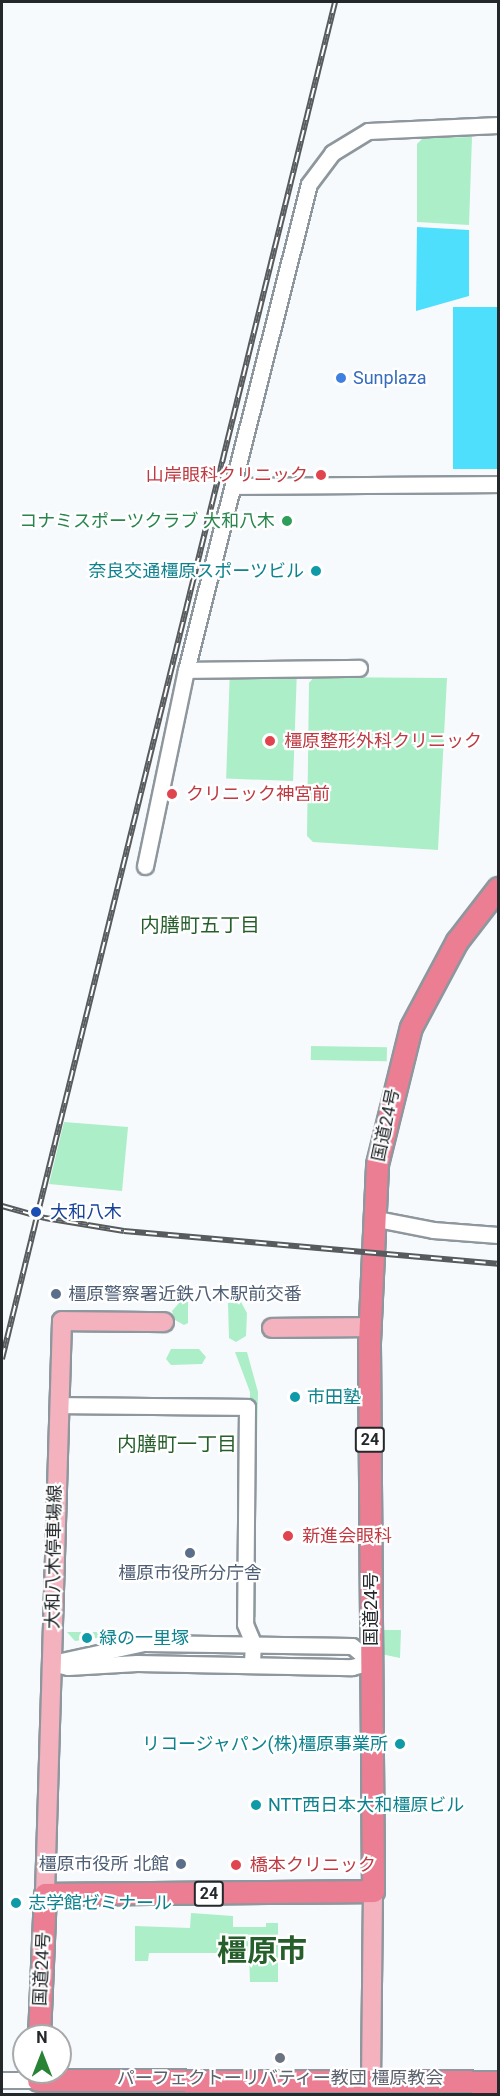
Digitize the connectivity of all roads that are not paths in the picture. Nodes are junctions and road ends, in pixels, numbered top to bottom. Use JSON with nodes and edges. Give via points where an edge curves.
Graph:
{"nodes":[{"id":1,"x":498,"y":125,"type":"edge"},
{"id":2,"x":498,"y":484,"type":"edge"},
{"id":3,"x":235,"y":486,"type":"junction"},
{"id":4,"x":359,"y":668,"type":"dead end"},
{"id":5,"x":186,"y":670,"type":"junction"},
{"id":6,"x":146,"y":866,"type":"dead end"},
{"id":7,"x":498,"y":888,"type":"edge"},
{"id":8,"x":372,"y":1218,"type":"junction"},
{"id":9,"x":498,"y":1235,"type":"edge"},
{"id":10,"x":164,"y":1322,"type":"dead end"},
{"id":11,"x":369,"y":1327,"type":"junction"},
{"id":12,"x":272,"y":1328,"type":"dead end"},
{"id":13,"x":58,"y":1405,"type":"junction"},
{"id":14,"x":253,"y":1643,"type":"junction"},
{"id":15,"x":52,"y":1662,"type":"junction"},
{"id":16,"x":371,"y":1662,"type":"junction"},
{"id":17,"x":252,"y":1664,"type":"junction"},
{"id":18,"x":373,"y":1891,"type":"junction"},
{"id":19,"x":45,"y":1894,"type":"junction"},
{"id":20,"x":40,"y":2024,"type":"edge"},
{"id":21,"x":72,"y":2082,"type":"edge"},
{"id":22,"x":371,"y":2082,"type":"junction"},
{"id":23,"x":498,"y":2082,"type":"edge"}],
"edges":[{"from":1,"to":3,"type":"street","via":[[368,131],[332,153],[316,173],[303,201]]},
{"from":2,"to":3,"type":"street"},
{"from":3,"to":5,"type":"street"},
{"from":4,"to":5,"type":"street"},
{"from":5,"to":6,"type":"street"},
{"from":7,"to":8,"type":"highway","name":"国道24号","number":"24","via":[[457,941],[411,1027],[377,1164]]},
{"from":8,"to":9,"type":"street","via":[[433,1230]]},
{"from":8,"to":11,"type":"highway","name":"国道24号","number":"24"},
{"from":10,"to":13,"type":"main road","name":"大和八木停車場線","via":[[62,1322]]},
{"from":11,"to":12,"type":"main road"},
{"from":11,"to":16,"type":"highway","name":"国道24号","number":"24"},
{"from":13,"to":14,"type":"street","via":[[247,1407],[245,1624]]},
{"from":13,"to":15,"type":"main road","name":"大和八木停車場線"},
{"from":14,"to":15,"type":"street","via":[[144,1643]]},
{"from":14,"to":16,"type":"street","via":[[352,1647]]},
{"from":14,"to":17,"type":"street"},
{"from":15,"to":17,"type":"street","via":[[68,1666]]},
{"from":15,"to":19,"type":"main road","name":"大和八木停車場線"},
{"from":16,"to":17,"type":"street","via":[[352,1666]]},
{"from":16,"to":18,"type":"highway","name":"国道24号","number":"24"},
{"from":18,"to":19,"type":"highway","number":"24"},
{"from":18,"to":22,"type":"main road"},
{"from":19,"to":20,"type":"highway","name":"国道24号"},
{"from":21,"to":22,"type":"highway"},
{"from":22,"to":23,"type":"highway"}]}
